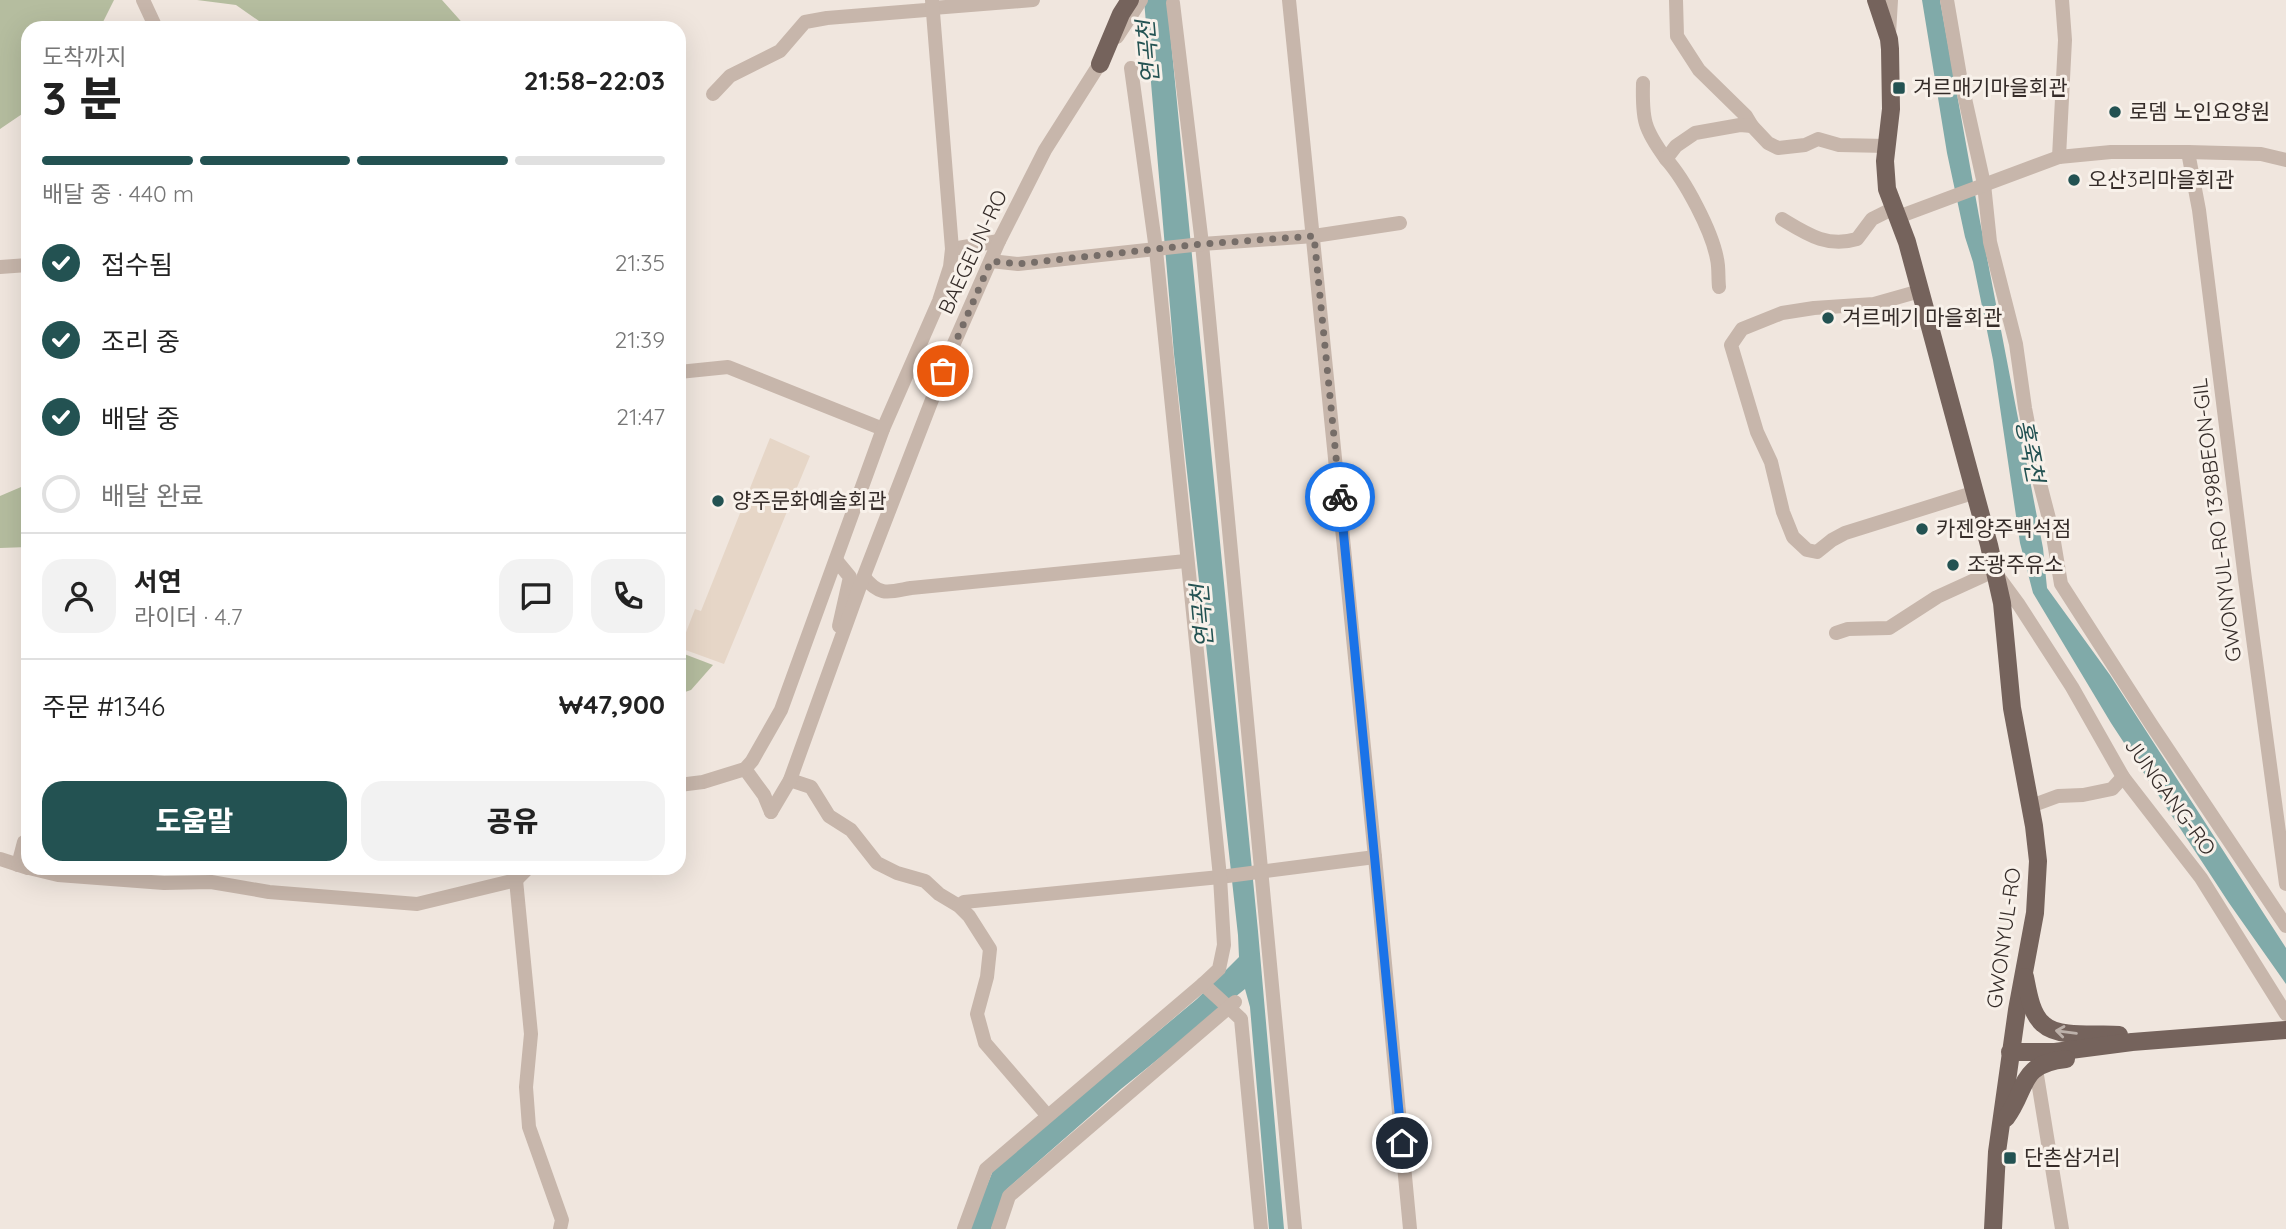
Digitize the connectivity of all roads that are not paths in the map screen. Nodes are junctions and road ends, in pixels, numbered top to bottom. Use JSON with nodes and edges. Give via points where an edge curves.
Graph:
{"nodes":[{"id":1,"x":143,"y":0,"type":"edge"},
{"id":2,"x":1032,"y":0,"type":"edge"},
{"id":3,"x":1141,"y":0,"type":"edge"},
{"id":4,"x":1289,"y":0,"type":"edge"},
{"id":5,"x":1676,"y":0,"type":"edge"},
{"id":6,"x":1876,"y":0,"type":"edge"},
{"id":7,"x":1891,"y":0,"type":"edge"},
{"id":8,"x":1947,"y":0,"type":"edge"},
{"id":9,"x":2062,"y":0,"type":"edge"},
{"id":10,"x":1173,"y":3,"type":"dead end"},
{"id":11,"x":933,"y":4,"type":"edge"},
{"id":12,"x":1127,"y":11,"type":"edge"},
{"id":13,"x":153,"y":21,"type":"edge"},
{"id":14,"x":1889,"y":39,"type":"junction"},
{"id":15,"x":1100,"y":64,"type":"joint"},
{"id":16,"x":1131,"y":68,"type":"dead end"},
{"id":17,"x":1643,"y":83,"type":"dead end"},
{"id":18,"x":713,"y":94,"type":"dead end"},
{"id":19,"x":1752,"y":126,"type":"junction"},
{"id":20,"x":1887,"y":146,"type":"junction"},
{"id":21,"x":2188,"y":152,"type":"junction"},
{"id":22,"x":2059,"y":157,"type":"junction"},
{"id":23,"x":1666,"y":159,"type":"junction"},
{"id":24,"x":2286,"y":160,"type":"edge"},
{"id":25,"x":1984,"y":184,"type":"junction"},
{"id":26,"x":1896,"y":213,"type":"junction"},
{"id":27,"x":1782,"y":219,"type":"dead end"},
{"id":28,"x":1400,"y":223,"type":"dead end"},
{"id":29,"x":1314,"y":236,"type":"junction"},
{"id":30,"x":999,"y":241,"type":"junction"},
{"id":31,"x":1202,"y":244,"type":"junction"},
{"id":32,"x":952,"y":249,"type":"junction"},
{"id":33,"x":1156,"y":250,"type":"junction"},
{"id":34,"x":991,"y":261,"type":"junction"},
{"id":35,"x":21,"y":266,"type":"edge"},
{"id":36,"x":0,"y":267,"type":"edge"},
{"id":37,"x":1719,"y":287,"type":"dead end"},
{"id":38,"x":1920,"y":291,"type":"junction"},
{"id":39,"x":686,"y":371,"type":"edge"},
{"id":40,"x":883,"y":429,"type":"junction"},
{"id":41,"x":1976,"y":492,"type":"junction"},
{"id":42,"x":836,"y":560,"type":"junction"},
{"id":43,"x":1186,"y":562,"type":"junction"},
{"id":44,"x":1994,"y":571,"type":"junction"},
{"id":45,"x":866,"y":573,"type":"junction"},
{"id":46,"x":1836,"y":633,"type":"dead end"},
{"id":47,"x":830,"y":671,"type":"junction"},
{"id":48,"x":745,"y":769,"type":"junction"},
{"id":49,"x":2123,"y":778,"type":"junction"},
{"id":50,"x":790,"y":780,"type":"junction"},
{"id":51,"x":686,"y":784,"type":"edge"},
{"id":52,"x":2031,"y":806,"type":"junction"},
{"id":53,"x":21,"y":848,"type":"edge"},
{"id":54,"x":1376,"y":857,"type":"junction"},
{"id":55,"x":13,"y":864,"type":"edge"},
{"id":56,"x":1262,"y":871,"type":"junction"},
{"id":57,"x":58,"y":875,"type":"edge"},
{"id":58,"x":521,"y":875,"type":"edge"},
{"id":59,"x":1220,"y":877,"type":"junction"},
{"id":60,"x":516,"y":880,"type":"junction"},
{"id":61,"x":2286,"y":884,"type":"edge"},
{"id":62,"x":959,"y":906,"type":"junction"},
{"id":63,"x":2286,"y":926,"type":"edge"},
{"id":64,"x":2023,"y":970,"type":"junction"},
{"id":65,"x":1203,"y":985,"type":"junction"},
{"id":66,"x":1232,"y":1006,"type":"junction"},
{"id":67,"x":2286,"y":1014,"type":"edge"},
{"id":68,"x":2286,"y":1030,"type":"edge"},
{"id":69,"x":2132,"y":1042,"type":"junction"},
{"id":70,"x":2010,"y":1052,"type":"junction"},
{"id":71,"x":2036,"y":1069,"type":"junction"},
{"id":72,"x":1047,"y":1115,"type":"junction"},
{"id":73,"x":2000,"y":1127,"type":"junction"},
{"id":74,"x":560,"y":1229,"type":"edge"},
{"id":75,"x":964,"y":1229,"type":"edge"},
{"id":76,"x":998,"y":1229,"type":"edge"},
{"id":77,"x":1261,"y":1229,"type":"edge"},
{"id":78,"x":1294,"y":1229,"type":"edge"},
{"id":79,"x":1410,"y":1229,"type":"edge"},
{"id":80,"x":1993,"y":1229,"type":"edge"},
{"id":81,"x":2062,"y":1229,"type":"edge"}],
"edges":[{"from":1,"to":13,"type":"street"},
{"from":2,"to":11,"type":"street"},
{"from":3,"to":12,"type":"street"},
{"from":4,"to":29,"type":"street"},
{"from":5,"to":19,"type":"street","via":[[1678,36],[1699,70]]},
{"from":6,"to":14,"type":"main road","name":"GWONYUL-RO"},
{"from":7,"to":14,"type":"street"},
{"from":8,"to":25,"type":"street"},
{"from":9,"to":22,"type":"street","via":[[2065,40]]},
{"from":10,"to":31,"type":"street"},
{"from":11,"to":18,"type":"street","via":[[805,22],[780,51],[730,76]]},
{"from":11,"to":32,"type":"street"},
{"from":12,"to":15,"type":"main road"},
{"from":14,"to":20,"type":"main road","name":"GWONYUL-RO"},
{"from":15,"to":30,"type":"street","name":"BAEGEUN-RO","via":[[1045,150]]},
{"from":16,"to":33,"type":"street"},
{"from":17,"to":23,"type":"street","via":[[1642,114],[1647,132]]},
{"from":19,"to":20,"type":"street","via":[[1778,148],[1818,139],[1839,145]]},
{"from":19,"to":23,"type":"street","via":[[1695,133]]},
{"from":20,"to":26,"type":"main road","name":"GWONYUL-RO","via":[[1887,189]]},
{"from":21,"to":22,"type":"street"},
{"from":21,"to":24,"type":"street","via":[[2261,154]]},
{"from":21,"to":61,"type":"street","name":"GWONYUL-RO 1398BEON-GIL"},
{"from":22,"to":25,"type":"street"},
{"from":23,"to":37,"type":"street","via":[[1680,175],[1701,216],[1717,258]]},
{"from":25,"to":26,"type":"street","via":[[1938,204]]},
{"from":25,"to":63,"type":"street","via":[[1990,242],[2016,344],[2061,584]]},
{"from":26,"to":27,"type":"street","via":[[1872,219],[1857,239],[1838,244]]},
{"from":26,"to":38,"type":"main road","name":"GWONYUL-RO"},
{"from":28,"to":29,"type":"street"},
{"from":29,"to":31,"type":"street"},
{"from":29,"to":54,"type":"street"},
{"from":30,"to":32,"type":"street"},
{"from":30,"to":34,"type":"street","name":"BAEGEUN-RO"},
{"from":31,"to":33,"type":"street"},
{"from":31,"to":56,"type":"street"},
{"from":32,"to":40,"type":"street","via":[[939,301]]},
{"from":33,"to":34,"type":"street","via":[[1018,264]]},
{"from":33,"to":43,"type":"street"},
{"from":34,"to":45,"type":"street","name":"BAEGEUN-RO","via":[[952,348]]},
{"from":35,"to":36,"type":"street"},
{"from":38,"to":41,"type":"main road","name":"GWONYUL-RO"},
{"from":38,"to":41,"type":"street","via":[[1874,304],[1782,313],[1742,329],[1731,345],[1783,512],[1793,537],[1807,550],[1817,552],[1845,533]]},
{"from":39,"to":40,"type":"street","via":[[728,367]]},
{"from":40,"to":42,"type":"street"},
{"from":41,"to":44,"type":"main road","name":"GWONYUL-RO"},
{"from":42,"to":45,"type":"street"},
{"from":42,"to":47,"type":"street","via":[[850,577]]},
{"from":42,"to":48,"type":"street","via":[[782,710]]},
{"from":43,"to":45,"type":"street","via":[[886,592],[874,589]]},
{"from":43,"to":59,"type":"street"},
{"from":44,"to":46,"type":"street","via":[[1937,597],[1889,628]]},
{"from":44,"to":49,"type":"street","name":"JUNGANG-RO","via":[[2072,687]]},
{"from":44,"to":52,"type":"main road","name":"GWONYUL-RO","via":[[2002,603],[2016,734]]},
{"from":45,"to":47,"type":"street","name":"BAEGEUN-RO"},
{"from":47,"to":50,"type":"street","name":"BAEGEUN-RO"},
{"from":48,"to":50,"type":"street","name":"BAEGEUN-RO","via":[[771,812]]},
{"from":48,"to":51,"type":"street"},
{"from":49,"to":52,"type":"street","via":[[2112,789],[2058,796]]},
{"from":49,"to":67,"type":"street","name":"JUNGANG-RO","via":[[2201,878]]},
{"from":50,"to":62,"type":"street","via":[[811,787],[829,816],[851,830],[877,863],[925,881]]},
{"from":52,"to":64,"type":"main road","name":"GWONYUL-RO","via":[[2037,894]]},
{"from":53,"to":55,"type":"street"},
{"from":54,"to":56,"type":"street"},
{"from":54,"to":79,"type":"street"},
{"from":56,"to":59,"type":"street"},
{"from":56,"to":78,"type":"street"},
{"from":57,"to":60,"type":"street","via":[[211,882],[269,892],[417,904]]},
{"from":58,"to":60,"type":"street"},
{"from":59,"to":62,"type":"street"},
{"from":59,"to":65,"type":"street","via":[[1224,945],[1219,969]]},
{"from":60,"to":74,"type":"street","via":[[531,1034],[526,1087],[529,1127],[562,1220]]},
{"from":62,"to":72,"type":"street","via":[[990,949],[977,1014],[985,1043]]},
{"from":69,"to":64,"type":"main road","one_way":true,"via":[[2119,1035],[2054,1031],[2042,1024]]},
{"from":64,"to":70,"type":"main road","name":"GWONYUL-RO"},
{"from":65,"to":66,"type":"street"},
{"from":65,"to":72,"type":"street"},
{"from":66,"to":76,"type":"street","via":[[1009,1196]]},
{"from":66,"to":77,"type":"street","via":[[1241,1019]]},
{"from":68,"to":69,"type":"main road"},
{"from":69,"to":70,"type":"main road","via":[[2055,1052]]},
{"from":69,"to":71,"type":"main road","via":[[2052,1060]]},
{"from":70,"to":73,"type":"main road","name":"GWONYUL-RO"},
{"from":71,"to":73,"type":"main road","via":[[2023,1083]]},
{"from":71,"to":81,"type":"street"},
{"from":72,"to":75,"type":"street","via":[[986,1169]]},
{"from":73,"to":80,"type":"main road","name":"GWONYUL-RO"}]}
